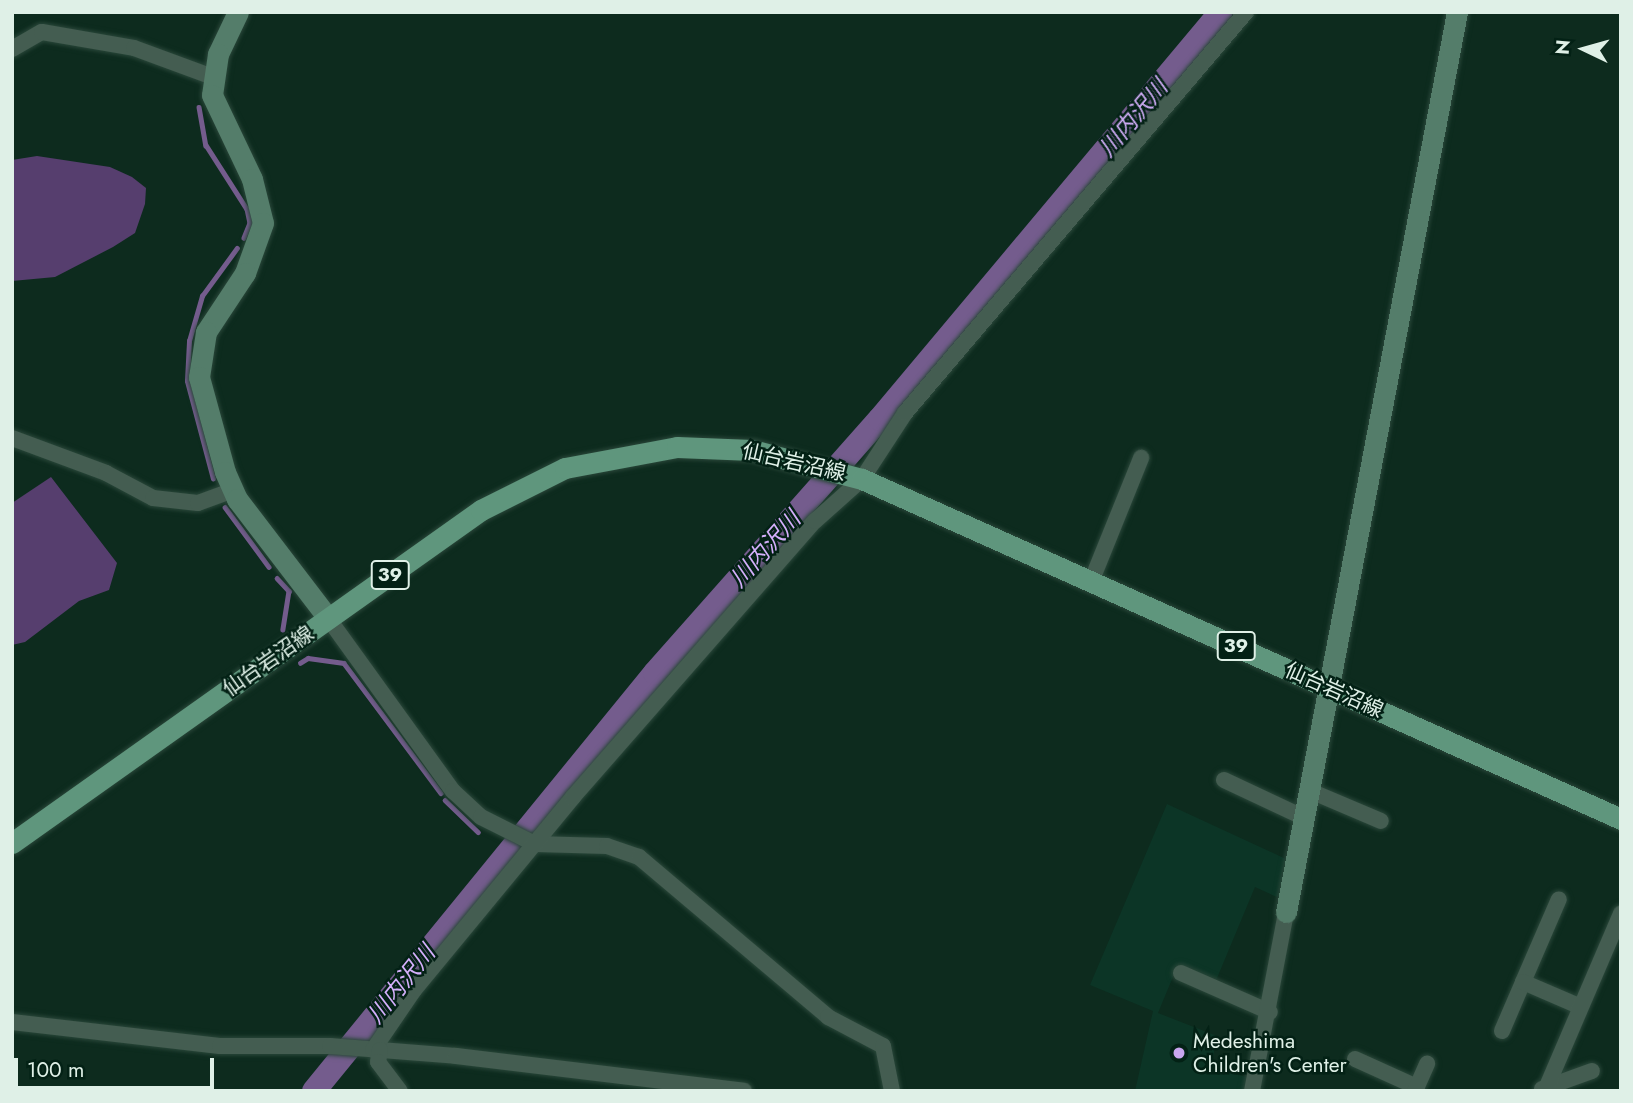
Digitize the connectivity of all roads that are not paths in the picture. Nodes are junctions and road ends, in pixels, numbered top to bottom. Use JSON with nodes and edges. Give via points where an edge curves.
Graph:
{"nodes":[{"id":1,"x":238,"y":12,"type":"edge"},
{"id":2,"x":1246,"y":12,"type":"edge"},
{"id":3,"x":1457,"y":12,"type":"edge"},
{"id":4,"x":12,"y":49,"type":"edge"},
{"id":5,"x":213,"y":77,"type":"junction"},
{"id":6,"x":12,"y":438,"type":"edge"},
{"id":7,"x":1141,"y":458,"type":"dead end"},
{"id":8,"x":856,"y":477,"type":"junction"},
{"id":9,"x":233,"y":490,"type":"junction"},
{"id":10,"x":1091,"y":582,"type":"junction"},
{"id":11,"x":328,"y":618,"type":"junction"},
{"id":12,"x":1327,"y":687,"type":"junction"},
{"id":13,"x":1224,"y":780,"type":"dead end"},
{"id":14,"x":1308,"y":790,"type":"junction"},
{"id":15,"x":1303,"y":817,"type":"junction"},
{"id":16,"x":1621,"y":819,"type":"edge"},
{"id":17,"x":1381,"y":821,"type":"dead end"},
{"id":18,"x":12,"y":843,"type":"edge"},
{"id":19,"x":533,"y":843,"type":"junction"},
{"id":20,"x":1559,"y":899,"type":"dead end"},
{"id":21,"x":1286,"y":912,"type":"joint"},
{"id":22,"x":1621,"y":914,"type":"edge"},
{"id":23,"x":1181,"y":974,"type":"dead end"},
{"id":24,"x":1523,"y":982,"type":"junction"},
{"id":25,"x":1579,"y":1006,"type":"junction"},
{"id":26,"x":1270,"y":1012,"type":"junction"},
{"id":27,"x":12,"y":1022,"type":"edge"},
{"id":28,"x":1502,"y":1031,"type":"dead end"},
{"id":29,"x":373,"y":1050,"type":"junction"},
{"id":30,"x":1355,"y":1059,"type":"dead end"},
{"id":31,"x":1427,"y":1064,"type":"dead end"},
{"id":32,"x":1591,"y":1070,"type":"dead end"},
{"id":33,"x":1416,"y":1089,"type":"edge"},
{"id":34,"x":1543,"y":1090,"type":"edge"},
{"id":35,"x":400,"y":1091,"type":"edge"},
{"id":36,"x":744,"y":1091,"type":"edge"},
{"id":37,"x":892,"y":1091,"type":"edge"},
{"id":38,"x":1252,"y":1091,"type":"edge"}],
"edges":[{"from":1,"to":5,"type":"street"},
{"from":2,"to":8,"type":"street","via":[[905,413]]},
{"from":3,"to":12,"type":"street"},
{"from":4,"to":5,"type":"street","via":[[42,32],[134,48]]},
{"from":5,"to":9,"type":"street","via":[[212,95],[252,179],[263,223],[250,262],[206,332],[200,355],[201,390]]},
{"from":6,"to":9,"type":"street","via":[[106,473],[153,498],[198,503]]},
{"from":7,"to":10,"type":"street"},
{"from":8,"to":10,"type":"main road","name":"仙台岩沼線","number":"39"},
{"from":8,"to":11,"type":"main road","name":"仙台岩沼線","number":"39","via":[[752,450],[677,447],[565,468],[481,510]]},
{"from":8,"to":19,"type":"street"},
{"from":9,"to":11,"type":"street"},
{"from":10,"to":12,"type":"main road","name":"仙台岩沼線","number":"39"},
{"from":11,"to":18,"type":"main road","name":"仙台岩沼線","number":"39"},
{"from":11,"to":19,"type":"street","via":[[453,791],[481,817]]},
{"from":12,"to":14,"type":"street"},
{"from":12,"to":16,"type":"main road","name":"仙台岩沼線","number":"39"},
{"from":13,"to":15,"type":"street"},
{"from":14,"to":15,"type":"street"},
{"from":14,"to":17,"type":"street"},
{"from":15,"to":21,"type":"street"},
{"from":19,"to":29,"type":"street","via":[[414,990]]},
{"from":19,"to":37,"type":"street","via":[[607,846],[639,857],[828,1017],[883,1046]]},
{"from":20,"to":24,"type":"street"},
{"from":21,"to":26,"type":"street"},
{"from":22,"to":25,"type":"street"},
{"from":23,"to":26,"type":"street"},
{"from":24,"to":25,"type":"street"},
{"from":24,"to":28,"type":"street"},
{"from":25,"to":34,"type":"street"},
{"from":26,"to":38,"type":"street"},
{"from":27,"to":29,"type":"street","via":[[220,1046]]},
{"from":29,"to":35,"type":"street"},
{"from":29,"to":36,"type":"street"},
{"from":30,"to":33,"type":"street"},
{"from":31,"to":33,"type":"street"},
{"from":32,"to":34,"type":"street"}]}
